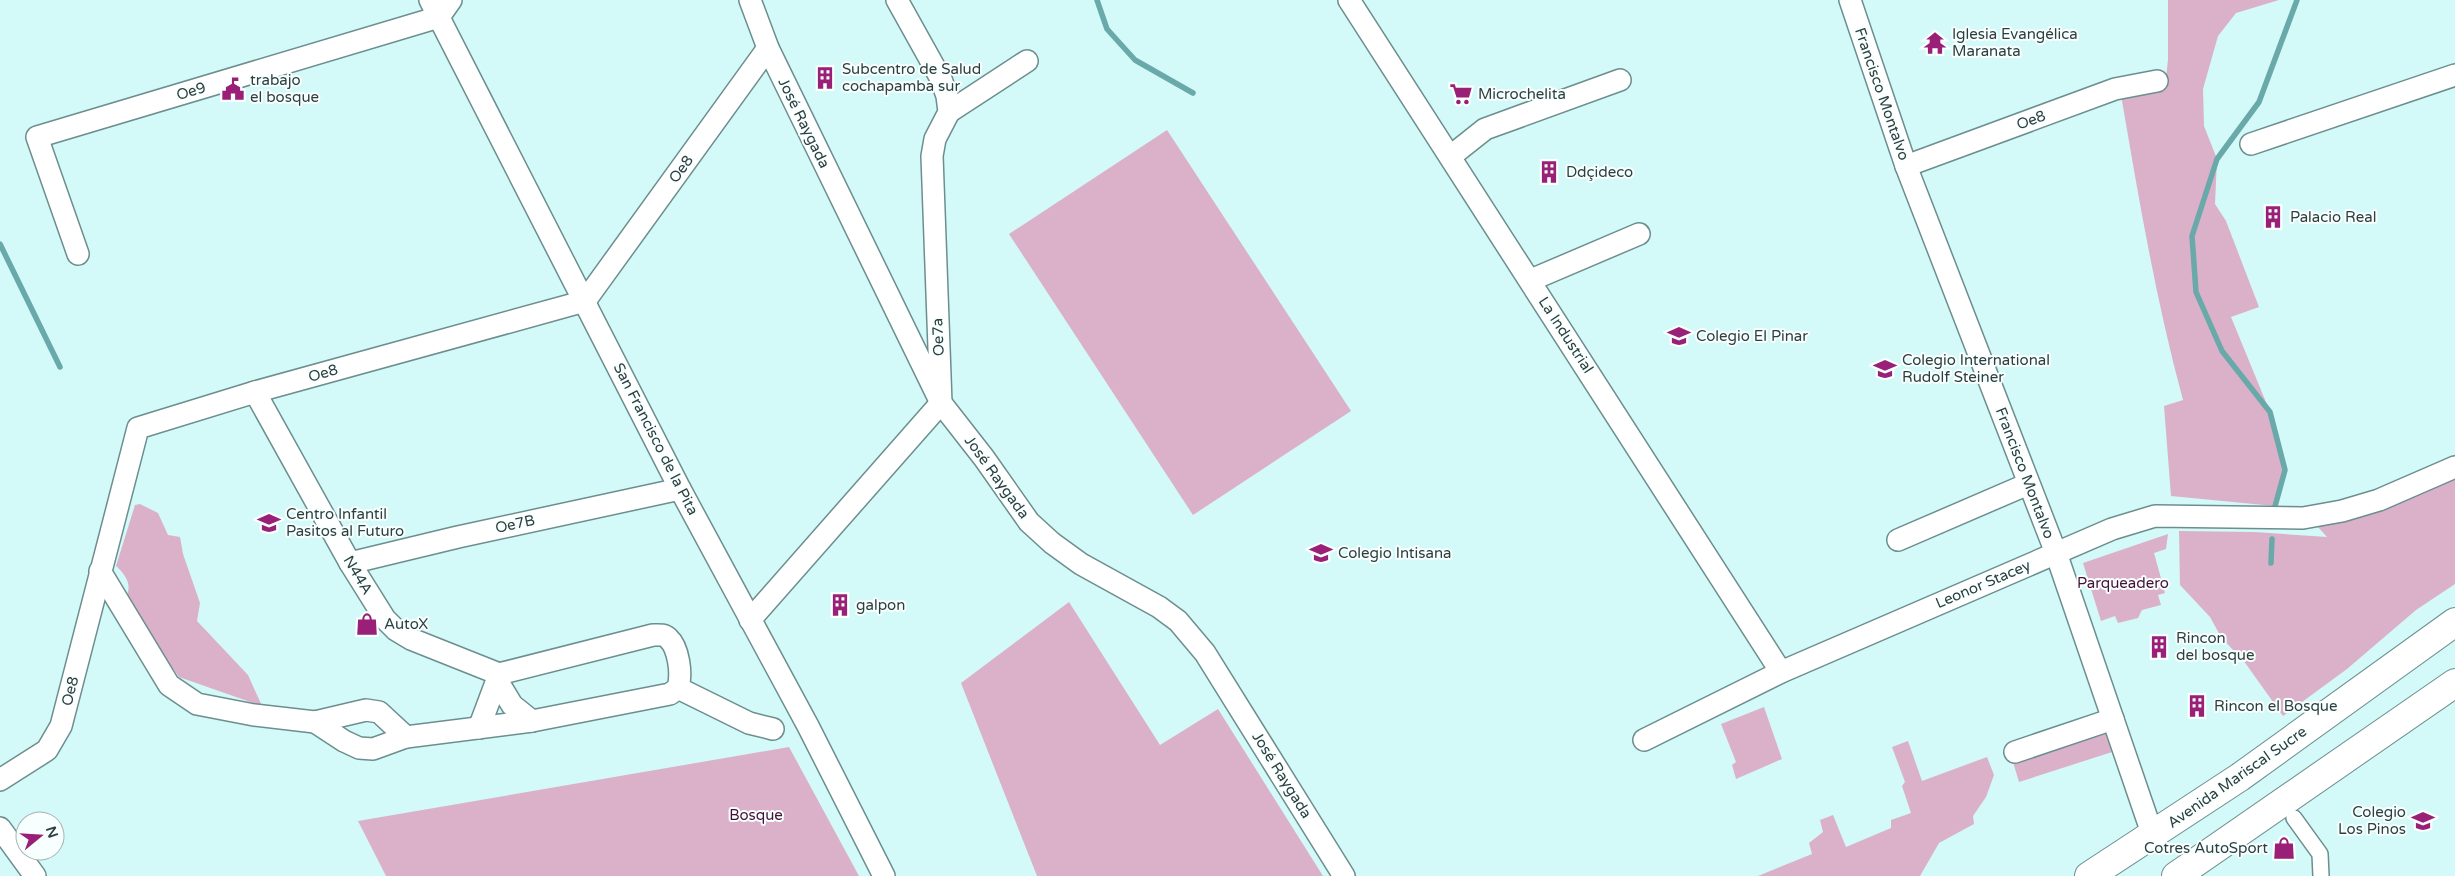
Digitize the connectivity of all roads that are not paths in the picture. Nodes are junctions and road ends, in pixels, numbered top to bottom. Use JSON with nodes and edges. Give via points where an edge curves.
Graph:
{"nodes":[{"id":1,"x":451,"y":0,"type":"edge"},
{"id":2,"x":750,"y":0,"type":"edge"},
{"id":3,"x":897,"y":0,"type":"edge"},
{"id":4,"x":1349,"y":0,"type":"edge"},
{"id":5,"x":1850,"y":0,"type":"edge"},
{"id":6,"x":435,"y":9,"type":"edge"},
{"id":7,"x":768,"y":48,"type":"junction"},
{"id":8,"x":1027,"y":61,"type":"dead end"},
{"id":9,"x":2455,"y":75,"type":"edge"},
{"id":10,"x":1620,"y":80,"type":"dead end"},
{"id":11,"x":2158,"y":81,"type":"dead end"},
{"id":12,"x":950,"y":112,"type":"junction"},
{"id":13,"x":2251,"y":144,"type":"dead end"},
{"id":14,"x":1450,"y":156,"type":"junction"},
{"id":15,"x":1906,"y":166,"type":"junction"},
{"id":16,"x":1638,"y":234,"type":"dead end"},
{"id":17,"x":78,"y":254,"type":"dead end"},
{"id":18,"x":1531,"y":280,"type":"junction"},
{"id":19,"x":586,"y":301,"type":"junction"},
{"id":20,"x":254,"y":392,"type":"junction"},
{"id":21,"x":941,"y":403,"type":"junction"},
{"id":22,"x":2455,"y":467,"type":"edge"},
{"id":23,"x":2028,"y":484,"type":"junction"},
{"id":24,"x":680,"y":489,"type":"junction"},
{"id":25,"x":1898,"y":540,"type":"dead end"},
{"id":26,"x":2056,"y":553,"type":"junction"},
{"id":27,"x":350,"y":562,"type":"junction"},
{"id":28,"x":100,"y":572,"type":"junction"},
{"id":29,"x":750,"y":620,"type":"junction"},
{"id":30,"x":2455,"y":622,"type":"edge"},
{"id":31,"x":1782,"y":672,"type":"junction"},
{"id":32,"x":498,"y":677,"type":"junction"},
{"id":33,"x":2455,"y":683,"type":"edge"},
{"id":34,"x":678,"y":688,"type":"junction"},
{"id":35,"x":2113,"y":719,"type":"junction"},
{"id":36,"x":532,"y":720,"type":"junction"},
{"id":37,"x":315,"y":722,"type":"junction"},
{"id":38,"x":479,"y":728,"type":"junction"},
{"id":39,"x":773,"y":729,"type":"dead end"},
{"id":40,"x":406,"y":737,"type":"junction"},
{"id":41,"x":1644,"y":740,"type":"dead end"},
{"id":42,"x":2015,"y":752,"type":"dead end"},
{"id":43,"x":0,"y":780,"type":"edge"},
{"id":44,"x":2294,"y":818,"type":"dead end"},
{"id":45,"x":0,"y":828,"type":"edge"},
{"id":46,"x":2153,"y":836,"type":"junction"},
{"id":47,"x":35,"y":876,"type":"edge"},
{"id":48,"x":884,"y":876,"type":"edge"},
{"id":49,"x":1344,"y":876,"type":"edge"},
{"id":50,"x":2089,"y":876,"type":"edge"},
{"id":51,"x":2176,"y":876,"type":"edge"},
{"id":52,"x":2321,"y":876,"type":"edge"}],
"edges":[{"from":1,"to":6,"type":"street"},
{"from":2,"to":7,"type":"street","name":"José Raygada"},
{"from":3,"to":12,"type":"street","via":[[942,80]]},
{"from":4,"to":14,"type":"street","name":"La Industrial"},
{"from":5,"to":15,"type":"street","name":"Francisco Montalvo"},
{"from":6,"to":17,"type":"street","name":"Oe9","via":[[37,137]]},
{"from":6,"to":19,"type":"street","name":"San Francisco de la Pita"},
{"from":7,"to":19,"type":"street","name":"Oe8"},
{"from":7,"to":21,"type":"street","name":"José Raygada"},
{"from":8,"to":12,"type":"street"},
{"from":9,"to":13,"type":"street"},
{"from":10,"to":14,"type":"street","via":[[1485,129]]},
{"from":11,"to":15,"type":"street","name":"Oe8","via":[[2115,89]]},
{"from":12,"to":21,"type":"street","name":"Oe7a","via":[[935,139],[932,156]]},
{"from":14,"to":18,"type":"street","name":"La Industrial"},
{"from":15,"to":23,"type":"street","name":"Francisco Montalvo"},
{"from":16,"to":18,"type":"street"},
{"from":18,"to":31,"type":"street","name":"La Industrial"},
{"from":19,"to":20,"type":"street","name":"Oe8"},
{"from":19,"to":24,"type":"street","name":"San Francisco de la Pita"},
{"from":20,"to":27,"type":"street","name":"N44A"},
{"from":20,"to":28,"type":"street","name":"Oe8","via":[[138,428]]},
{"from":21,"to":29,"type":"street"},
{"from":21,"to":49,"type":"street","name":"José Raygada","via":[[1029,522],[1052,544],[1081,564],[1159,607],[1205,653]]},
{"from":22,"to":26,"type":"street","name":"Leonor Stacey","via":[[2379,500],[2342,511],[2303,518],[2155,516],[2112,529]]},
{"from":23,"to":25,"type":"street"},
{"from":23,"to":26,"type":"street","name":"Francisco Montalvo"},
{"from":24,"to":27,"type":"street","name":"Oe7B"},
{"from":24,"to":29,"type":"street","name":"San Francisco de la Pita"},
{"from":26,"to":31,"type":"street","name":"Leonor Stacey"},
{"from":26,"to":35,"type":"street","name":"Francisco Montalvo"},
{"from":27,"to":32,"type":"street","name":"N44A","via":[[385,619],[396,630],[410,640]]},
{"from":28,"to":37,"type":"street","via":[[159,671],[180,694],[196,704]]},
{"from":28,"to":43,"type":"street","name":"Oe8","via":[[61,726],[47,750]]},
{"from":29,"to":48,"type":"street","name":"San Francisco de la Pita"},
{"from":30,"to":46,"type":"main road","name":"Avenida Mariscal Sucre"},
{"from":31,"to":41,"type":"street","name":"Leonor Stacey"},
{"from":32,"to":34,"type":"street","via":[[663,635],[669,638],[681,672]]},
{"from":32,"to":36,"type":"street","via":[[512,705]]},
{"from":32,"to":38,"type":"street"},
{"from":33,"to":51,"type":"main road"},
{"from":34,"to":36,"type":"street","via":[[670,694]]},
{"from":34,"to":39,"type":"street","via":[[749,723]]},
{"from":35,"to":42,"type":"street"},
{"from":35,"to":46,"type":"street","name":"Francisco Montalvo"},
{"from":36,"to":38,"type":"street"},
{"from":37,"to":40,"type":"street","via":[[359,748],[373,748]]},
{"from":37,"to":40,"type":"street","via":[[366,710],[379,712]]},
{"from":38,"to":40,"type":"street"},
{"from":44,"to":52,"type":"street","via":[[2320,854]]},
{"from":45,"to":47,"type":"street"},
{"from":46,"to":50,"type":"main road","name":"Avenida Mariscal Sucre"}]}
